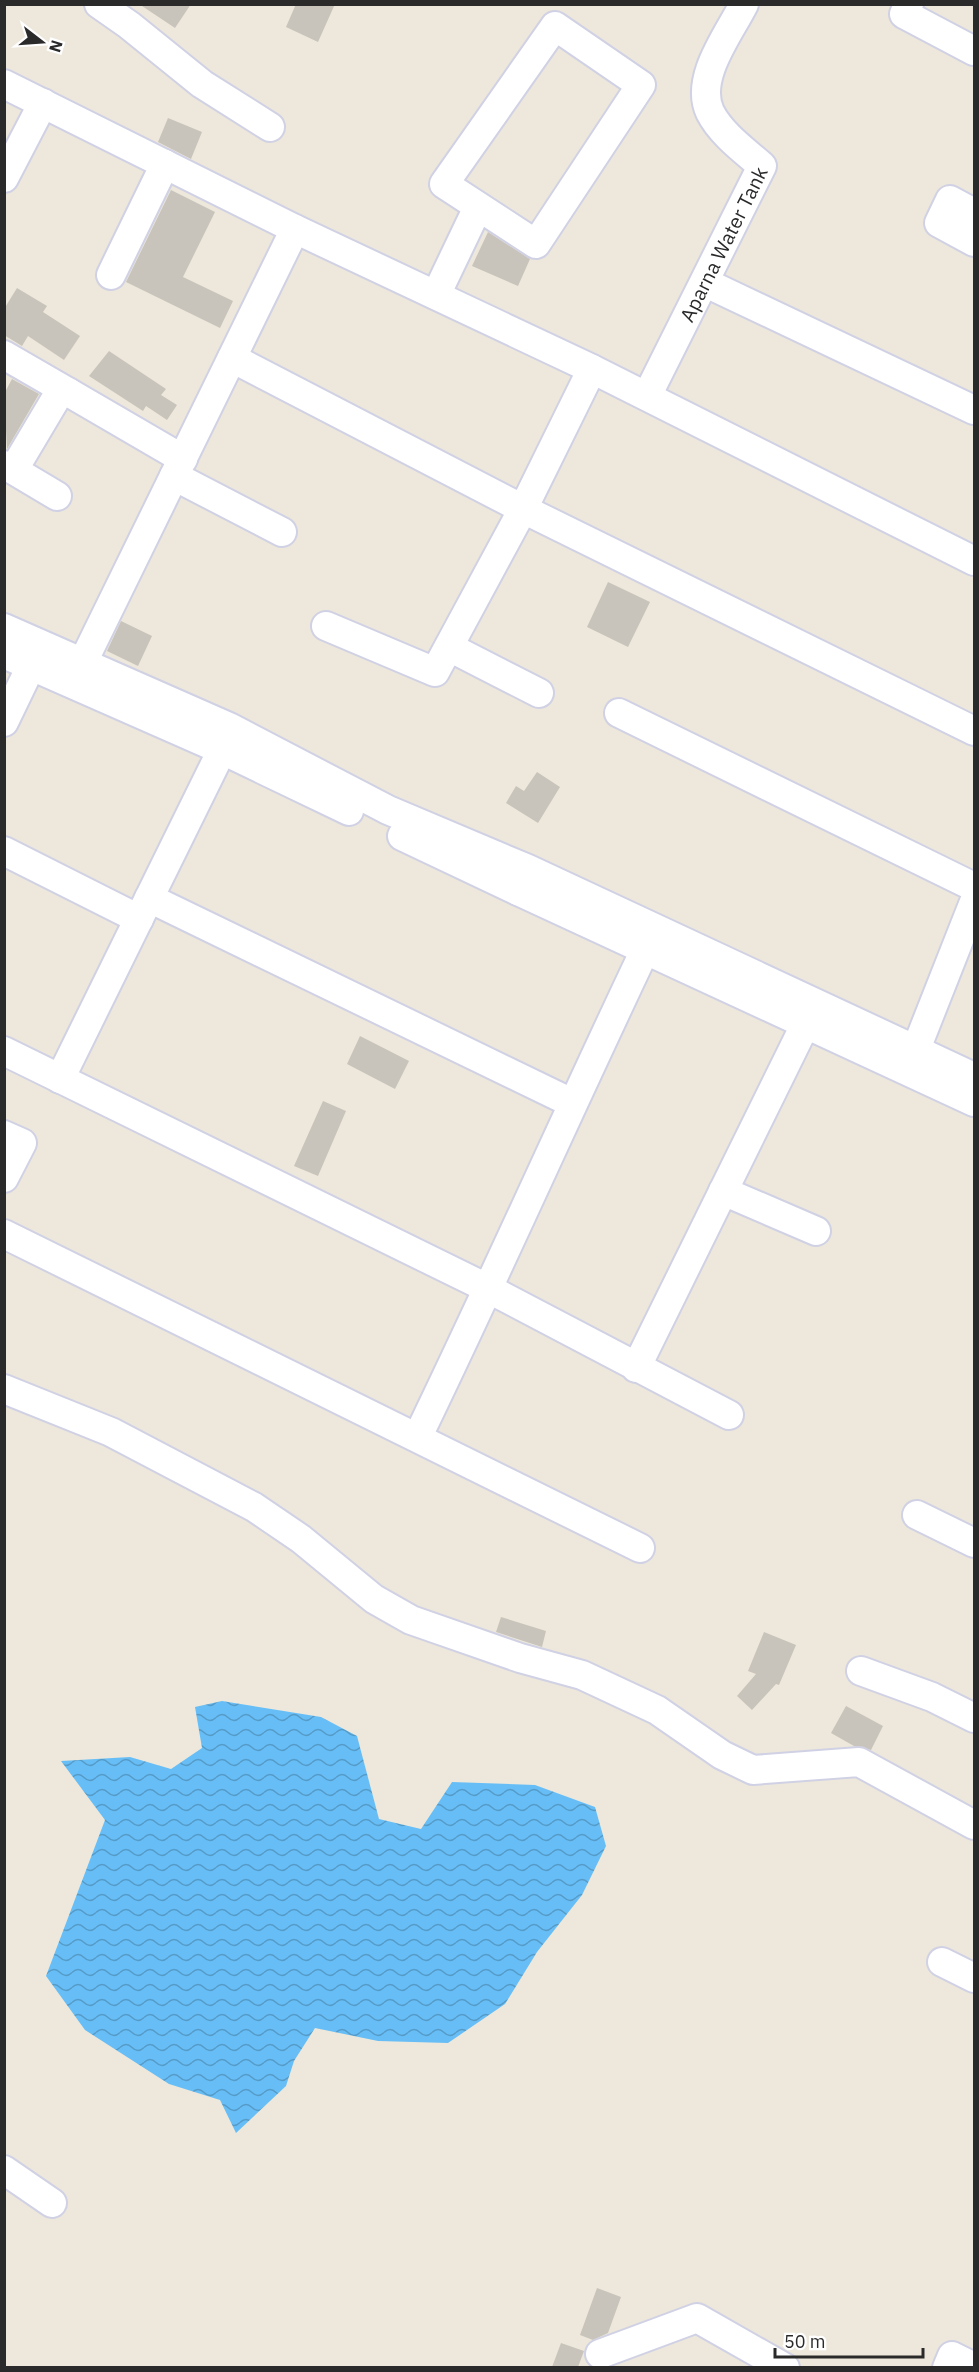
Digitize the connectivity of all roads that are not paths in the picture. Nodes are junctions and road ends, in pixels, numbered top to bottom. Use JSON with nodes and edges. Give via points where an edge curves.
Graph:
{"nodes":[{"id":1,"x":99,"y":4,"type":"edge"},
{"id":2,"x":744,"y":4,"type":"edge"},
{"id":3,"x":909,"y":4,"type":"edge"},
{"id":4,"x":975,"y":51,"type":"edge"},
{"id":5,"x":4,"y":84,"type":"edge"},
{"id":6,"x":43,"y":104,"type":"junction"},
{"id":7,"x":270,"y":127,"type":"dead end"},
{"id":8,"x":165,"y":164,"type":"junction"},
{"id":9,"x":4,"y":178,"type":"edge"},
{"id":10,"x":478,"y":207,"type":"junction"},
{"id":11,"x":975,"y":213,"type":"edge"},
{"id":12,"x":295,"y":229,"type":"junction"},
{"id":13,"x":975,"y":242,"type":"edge"},
{"id":14,"x":111,"y":275,"type":"dead end"},
{"id":15,"x":706,"y":283,"type":"junction"},
{"id":16,"x":436,"y":295,"type":"junction"},
{"id":17,"x":4,"y":355,"type":"edge"},
{"id":18,"x":232,"y":358,"type":"junction"},
{"id":19,"x":592,"y":369,"type":"junction"},
{"id":20,"x":68,"y":392,"type":"junction"},
{"id":21,"x":647,"y":396,"type":"junction"},
{"id":22,"x":975,"y":410,"type":"edge"},
{"id":23,"x":7,"y":467,"type":"edge"},
{"id":24,"x":178,"y":468,"type":"junction"},
{"id":25,"x":57,"y":496,"type":"dead end"},
{"id":26,"x":523,"y":509,"type":"junction"},
{"id":27,"x":282,"y":532,"type":"dead end"},
{"id":28,"x":975,"y":561,"type":"edge"},
{"id":29,"x":326,"y":626,"type":"dead end"},
{"id":30,"x":4,"y":628,"type":"edge"},
{"id":31,"x":449,"y":647,"type":"junction"},
{"id":32,"x":4,"y":654,"type":"edge"},
{"id":33,"x":83,"y":662,"type":"junction"},
{"id":34,"x":31,"y":666,"type":"junction"},
{"id":35,"x":539,"y":693,"type":"dead end"},
{"id":36,"x":619,"y":713,"type":"dead end"},
{"id":37,"x":4,"y":722,"type":"edge"},
{"id":38,"x":975,"y":731,"type":"edge"},
{"id":39,"x":222,"y":750,"type":"junction"},
{"id":40,"x":384,"y":818,"type":"junction"},
{"id":41,"x":4,"y":851,"type":"edge"},
{"id":42,"x":523,"y":880,"type":"junction"},
{"id":43,"x":975,"y":887,"type":"edge"},
{"id":44,"x":975,"y":902,"type":"edge"},
{"id":45,"x":144,"y":908,"type":"junction"},
{"id":46,"x":645,"y":950,"type":"junction"},
{"id":47,"x":806,"y":1023,"type":"junction"},
{"id":48,"x":916,"y":1049,"type":"junction"},
{"id":49,"x":4,"y":1052,"type":"edge"},
{"id":50,"x":975,"y":1077,"type":"edge"},
{"id":51,"x":60,"y":1079,"type":"junction"},
{"id":52,"x":975,"y":1102,"type":"edge"},
{"id":53,"x":572,"y":1103,"type":"junction"},
{"id":54,"x":4,"y":1135,"type":"edge"},
{"id":55,"x":4,"y":1178,"type":"edge"},
{"id":56,"x":723,"y":1191,"type":"junction"},
{"id":57,"x":816,"y":1231,"type":"dead end"},
{"id":58,"x":4,"y":1234,"type":"edge"},
{"id":59,"x":489,"y":1289,"type":"junction"},
{"id":60,"x":636,"y":1368,"type":"junction"},
{"id":61,"x":4,"y":1389,"type":"edge"},
{"id":62,"x":729,"y":1415,"type":"dead end"},
{"id":63,"x":418,"y":1436,"type":"junction"},
{"id":64,"x":917,"y":1515,"type":"dead end"},
{"id":65,"x":975,"y":1543,"type":"edge"},
{"id":66,"x":639,"y":1548,"type":"dead end"},
{"id":67,"x":861,"y":1671,"type":"dead end"},
{"id":68,"x":975,"y":1718,"type":"edge"},
{"id":69,"x":975,"y":1825,"type":"edge"},
{"id":70,"x":942,"y":1962,"type":"dead end"},
{"id":71,"x":975,"y":1978,"type":"edge"},
{"id":72,"x":4,"y":2170,"type":"edge"},
{"id":73,"x":52,"y":2203,"type":"dead end"},
{"id":74,"x":600,"y":2354,"type":"dead end"},
{"id":75,"x":784,"y":2367,"type":"edge"},
{"id":76,"x":947,"y":2367,"type":"edge"},
{"id":77,"x":975,"y":2367,"type":"edge"}],
"edges":[{"from":1,"to":7,"type":"street","via":[[202,84]]},
{"from":2,"to":15,"type":"street","name":"Aparna Water Tank","via":[[711,69],[708,101],[710,112],[723,130],[762,166]]},
{"from":3,"to":4,"type":"street","via":[[904,14]]},
{"from":5,"to":6,"type":"street"},
{"from":6,"to":8,"type":"street"},
{"from":6,"to":9,"type":"street"},
{"from":8,"to":12,"type":"street"},
{"from":8,"to":14,"type":"street"},
{"from":10,"to":10,"type":"street","via":[[444,184],[555,27],[640,85],[536,244]]},
{"from":10,"to":16,"type":"street"},
{"from":11,"to":13,"type":"street","via":[[950,200],[939,223]]},
{"from":12,"to":16,"type":"street"},
{"from":12,"to":18,"type":"street"},
{"from":15,"to":21,"type":"street","name":"Aparna Water Tank"},
{"from":15,"to":22,"type":"street"},
{"from":16,"to":19,"type":"street"},
{"from":17,"to":20,"type":"street"},
{"from":18,"to":24,"type":"street"},
{"from":18,"to":26,"type":"street"},
{"from":19,"to":21,"type":"street"},
{"from":19,"to":26,"type":"street"},
{"from":20,"to":23,"type":"street","via":[[58,395],[18,464]]},
{"from":20,"to":24,"type":"street"},
{"from":21,"to":28,"type":"street"},
{"from":23,"to":25,"type":"street"},
{"from":24,"to":27,"type":"street"},
{"from":24,"to":33,"type":"street"},
{"from":26,"to":31,"type":"street"},
{"from":26,"to":38,"type":"street"},
{"from":29,"to":31,"type":"street","via":[[435,672]]},
{"from":30,"to":33,"type":"street"},
{"from":31,"to":35,"type":"street"},
{"from":32,"to":34,"type":"street"},
{"from":33,"to":40,"type":"street","via":[[230,728]]},
{"from":34,"to":37,"type":"street"},
{"from":34,"to":39,"type":"street"},
{"from":36,"to":43,"type":"street"},
{"from":39,"to":40,"type":"street"},
{"from":39,"to":45,"type":"street"},
{"from":40,"to":42,"type":"street"},
{"from":41,"to":45,"type":"street"},
{"from":42,"to":46,"type":"street"},
{"from":42,"to":48,"type":"street"},
{"from":44,"to":48,"type":"street"},
{"from":45,"to":51,"type":"street"},
{"from":45,"to":53,"type":"street"},
{"from":46,"to":47,"type":"street"},
{"from":46,"to":53,"type":"street"},
{"from":47,"to":52,"type":"street"},
{"from":47,"to":56,"type":"street"},
{"from":48,"to":50,"type":"street"},
{"from":49,"to":51,"type":"street"},
{"from":51,"to":59,"type":"street"},
{"from":53,"to":59,"type":"street"},
{"from":54,"to":55,"type":"street","via":[[22,1143]]},
{"from":56,"to":57,"type":"street"},
{"from":56,"to":60,"type":"street"},
{"from":58,"to":63,"type":"street"},
{"from":59,"to":60,"type":"street"},
{"from":59,"to":63,"type":"street"},
{"from":60,"to":62,"type":"street"},
{"from":61,"to":69,"type":"street","via":[[111,1432],[254,1507],[301,1539],[374,1599],[411,1620],[582,1675],[657,1710],[722,1755],[753,1770],[859,1762]]},
{"from":63,"to":66,"type":"street"},
{"from":64,"to":65,"type":"street"},
{"from":67,"to":68,"type":"street","via":[[933,1697]]},
{"from":70,"to":71,"type":"street"},
{"from":72,"to":73,"type":"street"},
{"from":74,"to":75,"type":"street","via":[[697,2318]]},
{"from":76,"to":77,"type":"street","via":[[952,2356]]}]}
